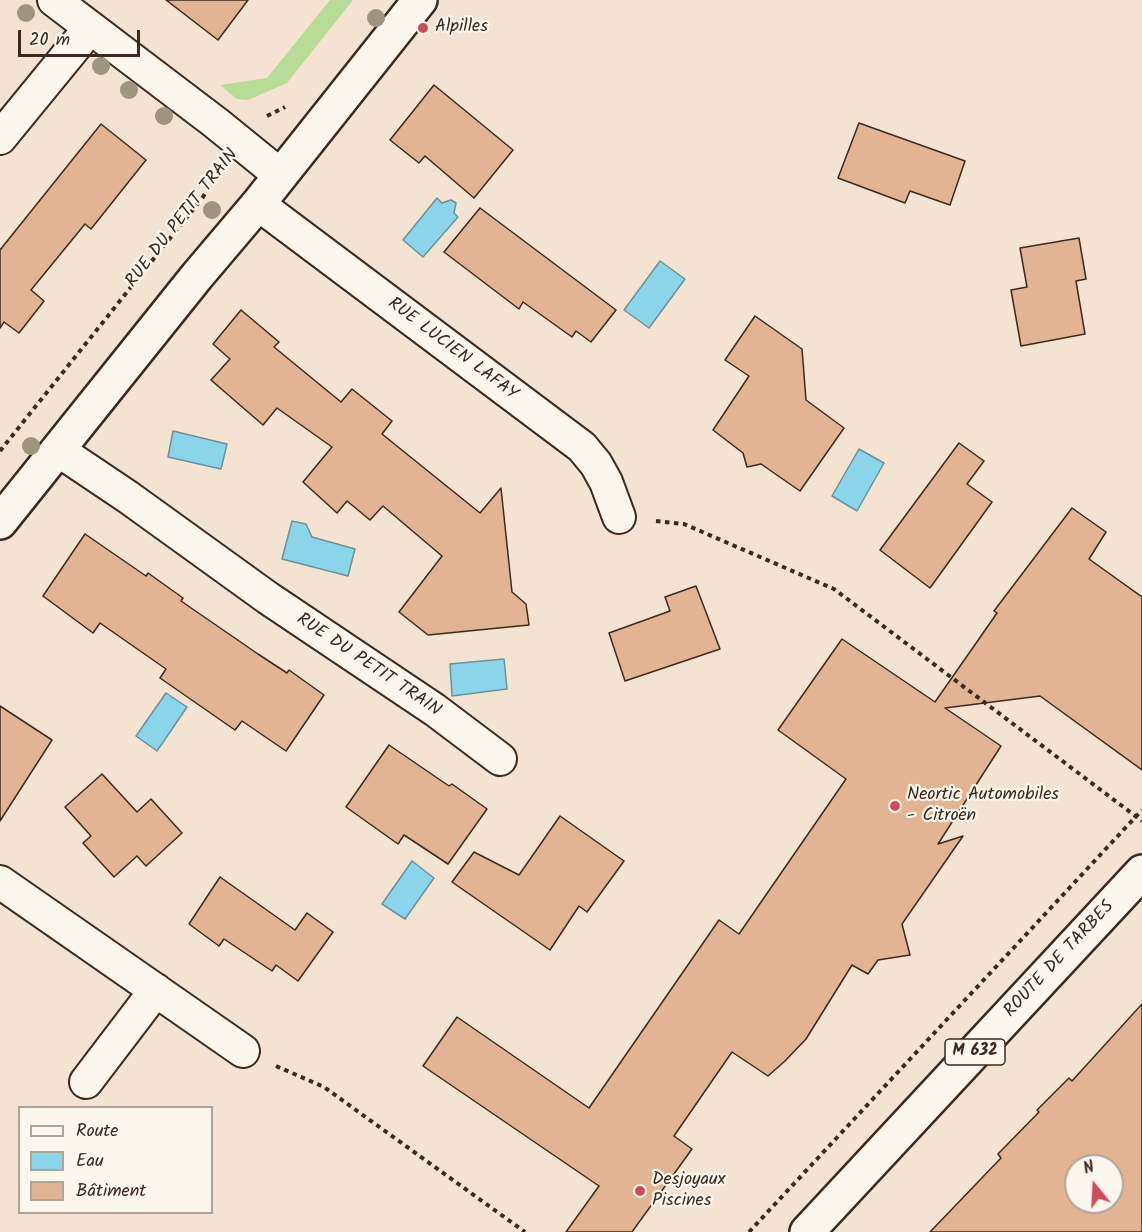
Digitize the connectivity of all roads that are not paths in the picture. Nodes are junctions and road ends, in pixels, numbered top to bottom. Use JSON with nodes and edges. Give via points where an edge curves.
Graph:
{"nodes":[{"id":1,"x":54,"y":0,"type":"edge"},
{"id":2,"x":420,"y":0,"type":"edge"},
{"id":3,"x":90,"y":28,"type":"junction"},
{"id":4,"x":0,"y":138,"type":"edge"},
{"id":5,"x":280,"y":175,"type":"junction"},
{"id":6,"x":258,"y":204,"type":"junction"},
{"id":7,"x":58,"y":450,"type":"junction"},
{"id":8,"x":619,"y":517,"type":"road end"},
{"id":9,"x":0,"y":522,"type":"edge"},
{"id":10,"x":500,"y":759,"type":"dead end"},
{"id":11,"x":1142,"y":872,"type":"edge"},
{"id":12,"x":0,"y":882,"type":"edge"},
{"id":13,"x":156,"y":990,"type":"junction"},
{"id":14,"x":243,"y":1051,"type":"road end"},
{"id":15,"x":86,"y":1082,"type":"dead end"},
{"id":16,"x":807,"y":1232,"type":"edge"}],
"edges":[{"from":1,"to":3,"type":"street"},
{"from":2,"to":5,"type":"street"},
{"from":3,"to":4,"type":"street"},
{"from":3,"to":5,"type":"street"},
{"from":5,"to":6,"type":"street"},
{"from":6,"to":7,"type":"street"},
{"from":6,"to":8,"type":"street","name":"RUE LUCIEN LAFAY","via":[[582,447],[606,482]]},
{"from":7,"to":9,"type":"street"},
{"from":7,"to":10,"type":"street","name":"RUE DU PETIT TRAIN"},
{"from":11,"to":16,"type":"street","name":"ROUTE DE TARBES","number":"M 632"},
{"from":12,"to":13,"type":"street"},
{"from":13,"to":14,"type":"street"},
{"from":13,"to":15,"type":"street"}]}
